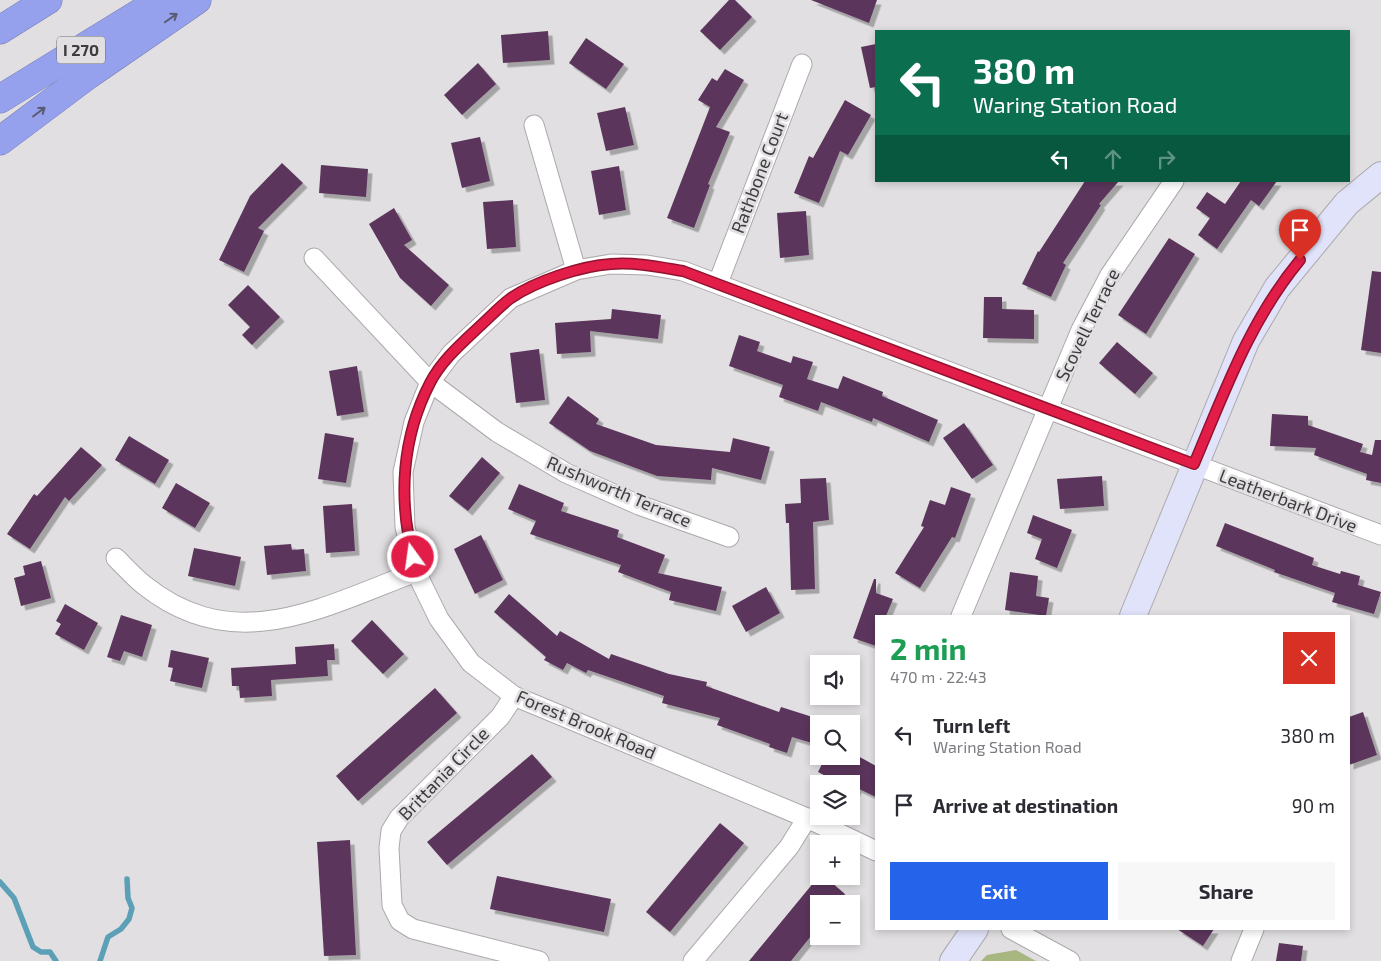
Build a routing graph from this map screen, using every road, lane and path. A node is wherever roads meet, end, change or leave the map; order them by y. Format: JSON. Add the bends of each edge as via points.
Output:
{"nodes":[{"id":1,"x":33,"y":0,"type":"edge"},
{"id":2,"x":48,"y":0,"type":"edge"},
{"id":3,"x":162,"y":0,"type":"edge"},
{"id":4,"x":197,"y":0,"type":"edge"},
{"id":5,"x":0,"y":15,"type":"edge"},
{"id":6,"x":0,"y":30,"type":"edge"},
{"id":7,"x":802,"y":64,"type":"dead end"},
{"id":8,"x":0,"y":99,"type":"edge"},
{"id":9,"x":534,"y":126,"type":"dead end"},
{"id":10,"x":0,"y":142,"type":"edge"},
{"id":11,"x":1381,"y":175,"type":"edge"},
{"id":12,"x":1173,"y":182,"type":"edge"},
{"id":13,"x":314,"y":258,"type":"dead end"},
{"id":14,"x":576,"y":270,"type":"junction"},
{"id":15,"x":718,"y":283,"type":"junction"},
{"id":16,"x":430,"y":382,"type":"junction"},
{"id":17,"x":1048,"y":408,"type":"junction"},
{"id":18,"x":1194,"y":464,"type":"junction"},
{"id":19,"x":1381,"y":535,"type":"edge"},
{"id":20,"x":729,"y":538,"type":"dead end"},
{"id":21,"x":116,"y":558,"type":"dead end"},
{"id":22,"x":416,"y":572,"type":"junction"},
{"id":23,"x":962,"y":615,"type":"edge"},
{"id":24,"x":1133,"y":615,"type":"edge"},
{"id":25,"x":514,"y":696,"type":"junction"},
{"id":26,"x":807,"y":818,"type":"junction"},
{"id":27,"x":875,"y":851,"type":"edge"},
{"id":28,"x":974,"y":930,"type":"edge"},
{"id":29,"x":1013,"y":930,"type":"edge"},
{"id":30,"x":1254,"y":930,"type":"edge"},
{"id":31,"x":539,"y":961,"type":"edge"},
{"id":32,"x":693,"y":961,"type":"edge"},
{"id":33,"x":953,"y":961,"type":"edge"},
{"id":34,"x":1070,"y":961,"type":"edge"},
{"id":35,"x":1241,"y":961,"type":"edge"}],
"edges":[{"from":1,"to":5,"type":"highway"},
{"from":2,"to":6,"type":"highway"},
{"from":3,"to":8,"type":"highway","number":"I 270"},
{"from":10,"to":4,"type":"highway","one_way":true,"via":[[88,75]]},
{"from":7,"to":15,"type":"street","name":"Rathbone Court"},
{"from":9,"to":14,"type":"street"},
{"from":11,"to":18,"type":"street","via":[[1347,203],[1277,288],[1246,341]]},
{"from":12,"to":17,"type":"street","name":"Scovell Terrace","via":[[1110,275],[1081,330]]},
{"from":13,"to":16,"type":"street","name":"Rushworth Terrace"},
{"from":14,"to":15,"type":"street","name":"Forest Brook Road","via":[[611,264],[647,265],[683,271]]},
{"from":14,"to":16,"type":"street","name":"Forest Brook Road","via":[[512,298],[451,354]]},
{"from":15,"to":17,"type":"street","name":"Forest Brook Road"},
{"from":16,"to":20,"type":"street","name":"Rushworth Terrace","via":[[497,432],[566,473],[639,505]]},
{"from":16,"to":22,"type":"street","name":"Forest Brook Road","via":[[414,422],[404,472],[405,526]]},
{"from":17,"to":18,"type":"street","name":"Forest Brook Road"},
{"from":17,"to":23,"type":"street","name":"Scovell Terrace"},
{"from":18,"to":19,"type":"street","name":"Leatherbark Drive"},
{"from":18,"to":24,"type":"street"},
{"from":21,"to":22,"type":"street","via":[[144,585],[174,604],[206,618],[254,624],[297,617]]},
{"from":22,"to":25,"type":"street","name":"Forest Brook Road","via":[[439,619],[470,663]]},
{"from":25,"to":26,"type":"street","name":"Forest Brook Road"},
{"from":25,"to":31,"type":"street","name":"Brittania Circle","via":[[500,717],[391,831],[392,904],[400,921],[413,929]]},
{"from":26,"to":27,"type":"street","name":"Forest Brook Road"},
{"from":26,"to":32,"type":"street","via":[[789,847]]},
{"from":28,"to":33,"type":"street"},
{"from":29,"to":34,"type":"street"},
{"from":30,"to":35,"type":"street"}]}
